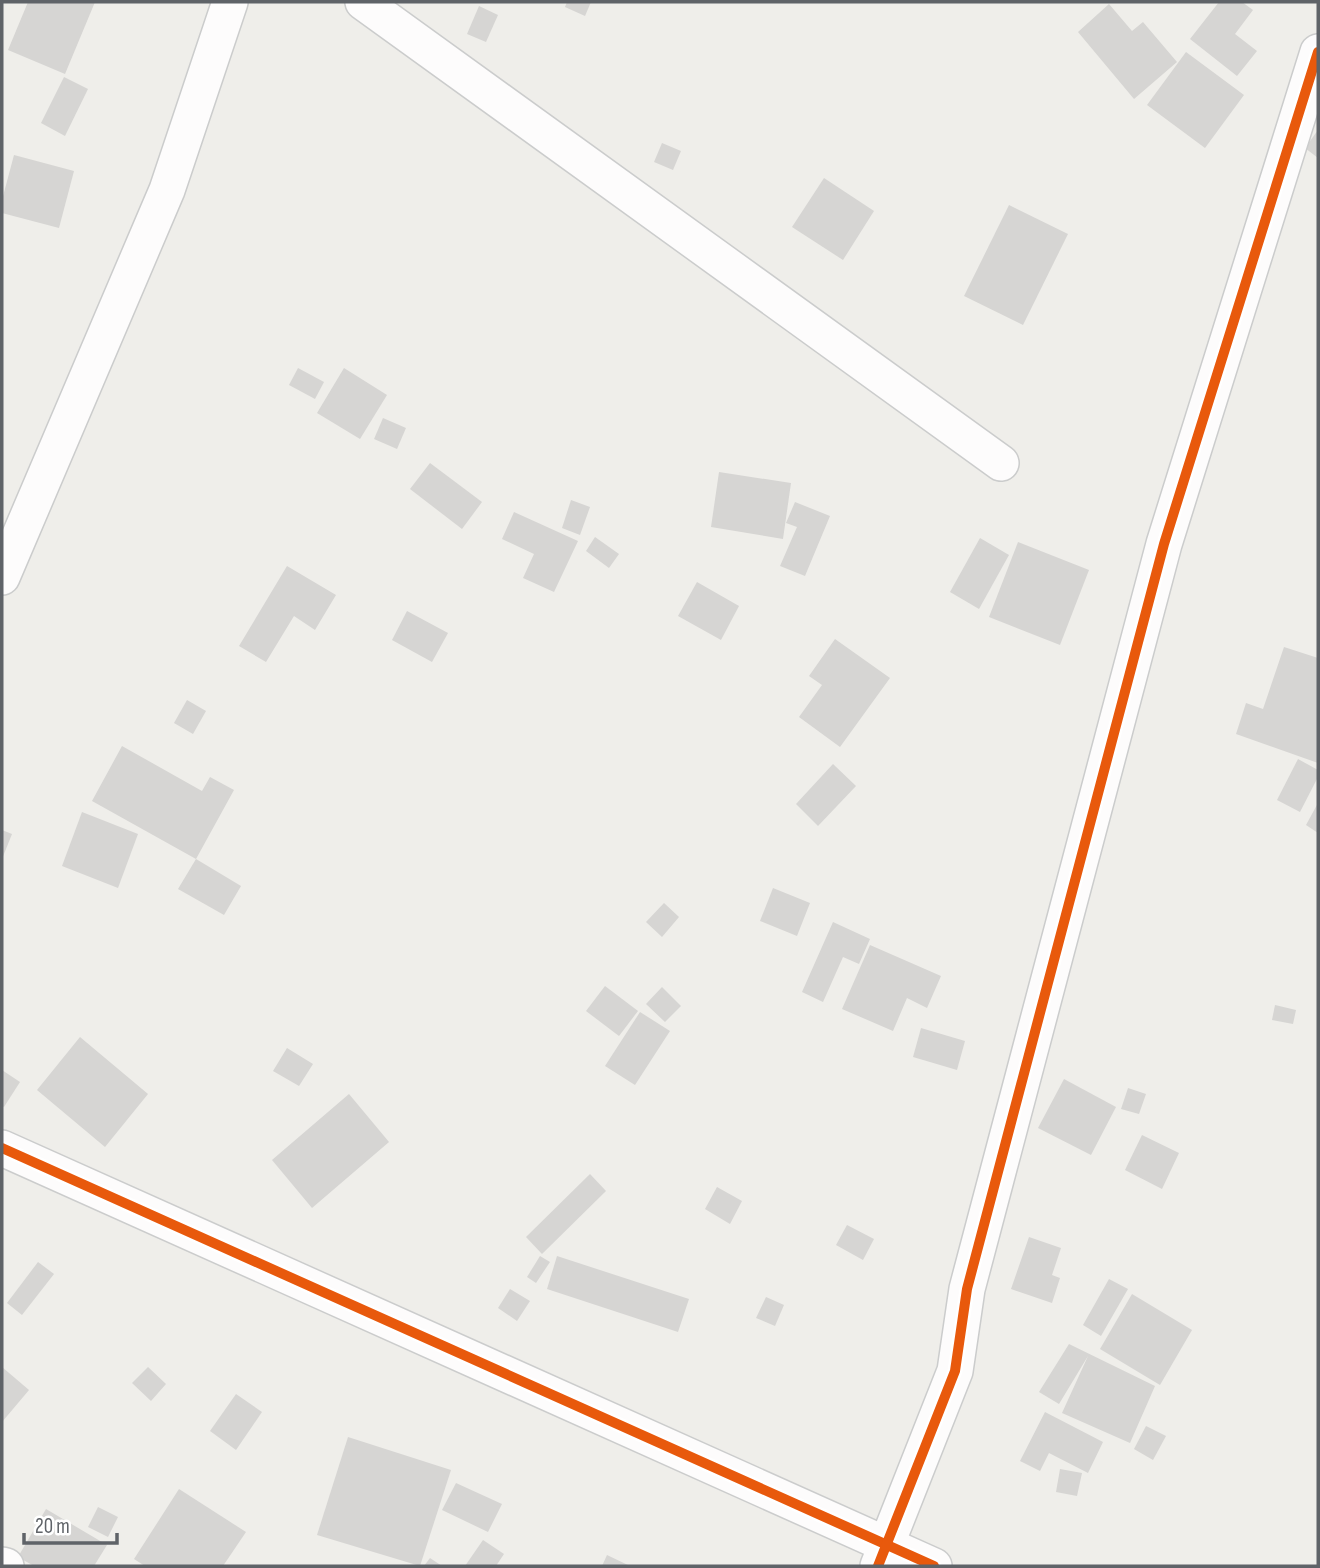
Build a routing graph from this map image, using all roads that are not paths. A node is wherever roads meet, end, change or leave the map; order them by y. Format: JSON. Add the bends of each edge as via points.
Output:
{"nodes":[{"id":1,"x":230,"y":2,"type":"edge"},
{"id":2,"x":363,"y":2,"type":"edge"},
{"id":3,"x":1318,"y":52,"type":"edge"},
{"id":4,"x":1001,"y":463,"type":"dead end"},
{"id":5,"x":2,"y":577,"type":"edge"},
{"id":6,"x":2,"y":1148,"type":"edge"},
{"id":7,"x":882,"y":1554,"type":"edge"},
{"id":8,"x":934,"y":1566,"type":"edge"}],
"edges":[{"from":1,"to":5,"type":"street","via":[[167,190]]},
{"from":2,"to":4,"type":"street"},
{"from":3,"to":7,"type":"street","via":[[1164,544],[967,1289],[955,1371]]},
{"from":6,"to":7,"type":"street"},
{"from":7,"to":8,"type":"street"}]}
